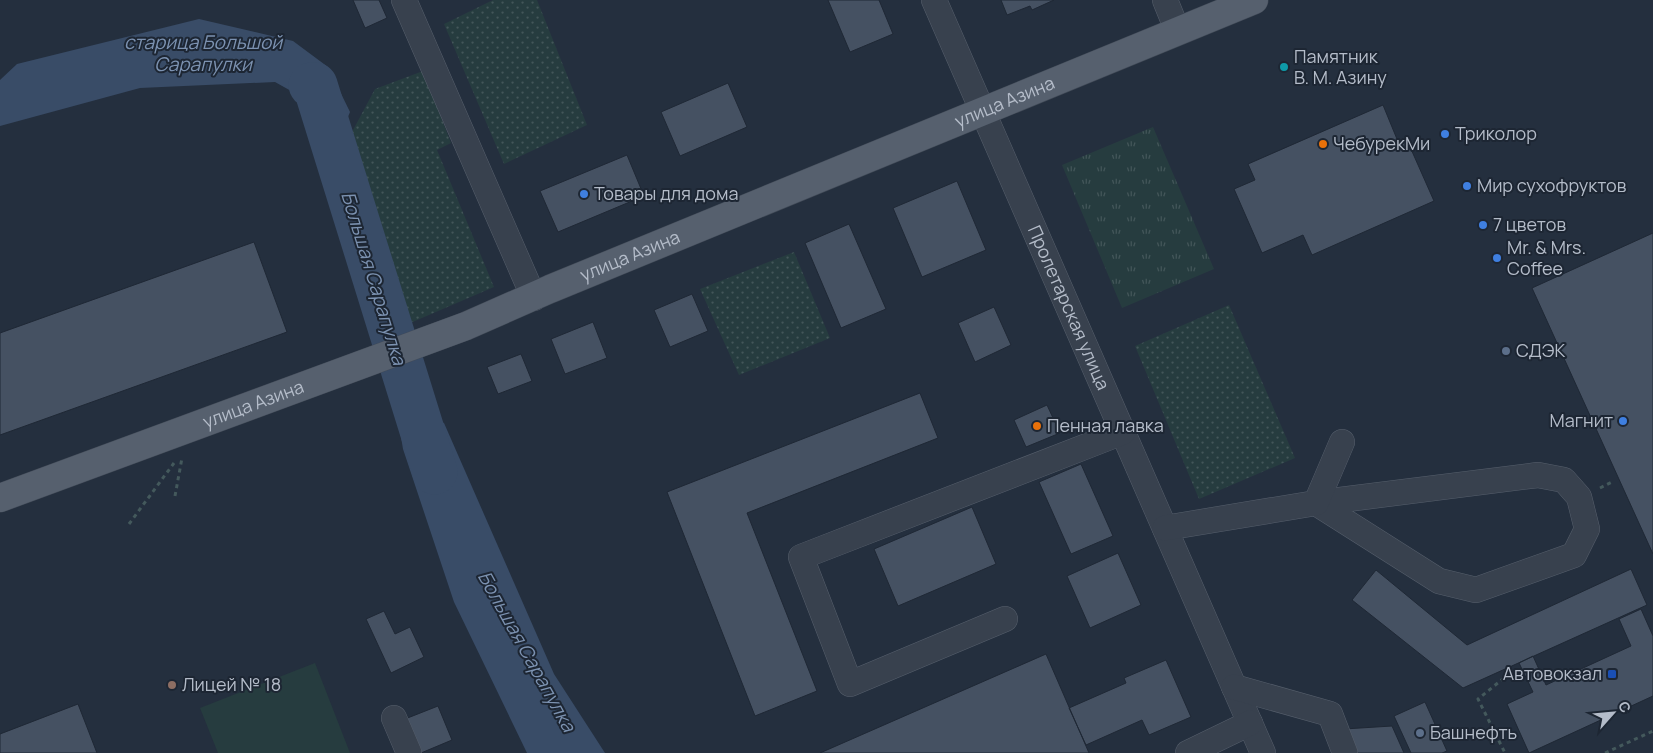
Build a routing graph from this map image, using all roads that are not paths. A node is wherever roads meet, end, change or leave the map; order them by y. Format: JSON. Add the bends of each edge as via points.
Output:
{"nodes":[{"id":1,"x":404,"y":0,"type":"edge"},
{"id":2,"x":934,"y":0,"type":"edge"},
{"id":3,"x":1165,"y":0,"type":"edge"},
{"id":4,"x":1254,"y":0,"type":"edge"},
{"id":5,"x":1178,"y":32,"type":"junction"},
{"id":6,"x":983,"y":112,"type":"junction"},
{"id":7,"x":534,"y":298,"type":"junction"},
{"id":8,"x":1123,"y":432,"type":"junction"},
{"id":9,"x":1342,"y":442,"type":"dead end"},
{"id":10,"x":0,"y":498,"type":"edge"},
{"id":11,"x":1316,"y":503,"type":"junction"},
{"id":12,"x":1165,"y":528,"type":"junction"},
{"id":13,"x":1006,"y":619,"type":"dead end"},
{"id":14,"x":1234,"y":687,"type":"junction"},
{"id":15,"x":394,"y":718,"type":"dead end"},
{"id":16,"x":1250,"y":723,"type":"junction"},
{"id":17,"x":409,"y":753,"type":"edge"},
{"id":18,"x":1188,"y":753,"type":"edge"},
{"id":19,"x":1263,"y":753,"type":"edge"},
{"id":20,"x":1345,"y":753,"type":"edge"}],
"edges":[{"from":1,"to":7,"type":"street"},
{"from":2,"to":6,"type":"street","name":"Пролетарская улица"},
{"from":3,"to":5,"type":"street"},
{"from":4,"to":5,"type":"main road","name":"улица Азина"},
{"from":5,"to":6,"type":"main road","name":"улица Азина"},
{"from":6,"to":7,"type":"main road","name":"улица Азина"},
{"from":6,"to":8,"type":"street","name":"Пролетарская улица"},
{"from":7,"to":10,"type":"main road","name":"улица Азина"},
{"from":8,"to":12,"type":"street","name":"Пролетарская улица"},
{"from":8,"to":13,"type":"street","via":[[801,557],[850,684]]},
{"from":9,"to":11,"type":"street"},
{"from":11,"to":11,"type":"street","via":[[1538,474],[1564,480],[1579,497],[1587,529],[1574,554],[1476,590],[1439,582]]},
{"from":11,"to":12,"type":"street"},
{"from":12,"to":14,"type":"street","name":"Пролетарская улица"},
{"from":14,"to":16,"type":"street","name":"Пролетарская улица"},
{"from":14,"to":20,"type":"street","via":[[1330,714]]},
{"from":15,"to":17,"type":"street"},
{"from":16,"to":18,"type":"street"},
{"from":16,"to":19,"type":"street","name":"Пролетарская улица"}]}
